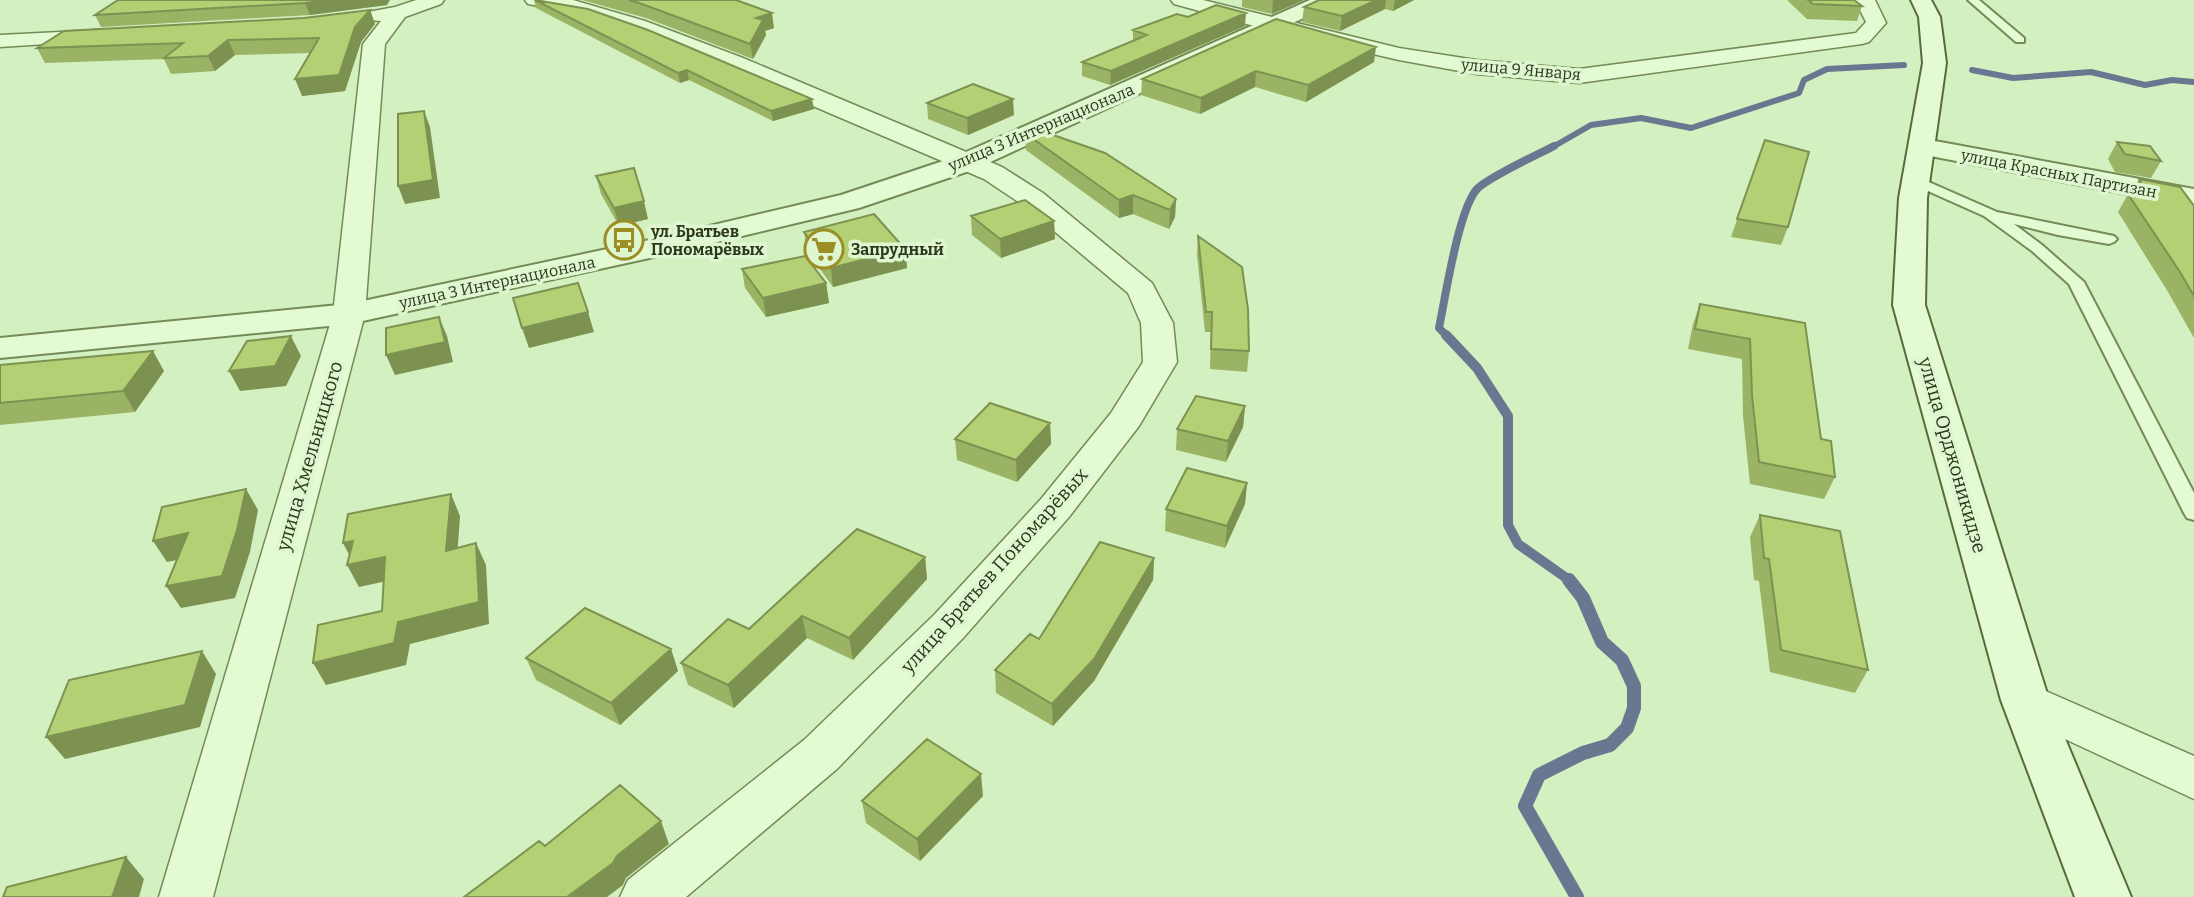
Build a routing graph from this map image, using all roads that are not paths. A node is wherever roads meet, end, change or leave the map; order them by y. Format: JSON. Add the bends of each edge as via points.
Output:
{"nodes":[{"id":1,"x":434,"y":0,"type":"edge"},
{"id":2,"x":535,"y":0,"type":"edge"},
{"id":3,"x":1181,"y":0,"type":"edge"},
{"id":4,"x":1327,"y":0,"type":"edge"},
{"id":5,"x":1865,"y":0,"type":"edge"},
{"id":6,"x":1922,"y":0,"type":"edge"},
{"id":7,"x":1973,"y":0,"type":"edge"},
{"id":8,"x":398,"y":13,"type":"junction"},
{"id":9,"x":360,"y":18,"type":"edge"},
{"id":10,"x":1272,"y":25,"type":"junction"},
{"id":11,"x":119,"y":35,"type":"edge"},
{"id":12,"x":2020,"y":40,"type":"dead end"},
{"id":13,"x":0,"y":41,"type":"edge"},
{"id":14,"x":24,"y":41,"type":"junction"},
{"id":15,"x":0,"y":57,"type":"edge"},
{"id":16,"x":965,"y":163,"type":"junction"},
{"id":17,"x":1920,"y":164,"type":"junction"},
{"id":18,"x":2194,"y":198,"type":"edge"},
{"id":19,"x":1989,"y":213,"type":"junction"},
{"id":20,"x":2109,"y":239,"type":"dead end"},
{"id":21,"x":349,"y":314,"type":"junction"},
{"id":22,"x":0,"y":348,"type":"edge"},
{"id":23,"x":2194,"y":513,"type":"edge"},
{"id":24,"x":2025,"y":700,"type":"junction"},
{"id":25,"x":2194,"y":778,"type":"edge"},
{"id":26,"x":186,"y":897,"type":"edge"},
{"id":27,"x":647,"y":897,"type":"edge"},
{"id":28,"x":2103,"y":897,"type":"edge"}],
"edges":[{"from":1,"to":8,"type":"street"},
{"from":2,"to":16,"type":"street","name":"улица Братьев Пономарёвых","via":[[619,17]]},
{"from":3,"to":10,"type":"street","name":"улица 9 Января"},
{"from":4,"to":10,"type":"street","name":"улица 3 Интернационала"},
{"from":5,"to":10,"type":"street","name":"улица 9 Января","via":[[1876,23],[1862,38],[1579,76],[1399,54]]},
{"from":6,"to":17,"type":"street","name":"улица Орджоникидзе","via":[[1936,38]]},
{"from":7,"to":12,"type":"lane"},
{"from":8,"to":9,"type":"street"},
{"from":8,"to":21,"type":"street","name":"улица Хмельницкого","via":[[374,44]]},
{"from":10,"to":16,"type":"street","name":"улица 3 Интернационала"},
{"from":11,"to":14,"type":"street"},
{"from":13,"to":14,"type":"street"},
{"from":14,"to":15,"type":"street"},
{"from":16,"to":21,"type":"street","name":"улица 3 Интернационала","via":[[849,202]]},
{"from":16,"to":27,"type":"street","name":"улица Братьев Пономарёвых","via":[[993,173],[1033,200],[1141,289],[1157,323],[1160,362],[1126,418],[1055,508],[949,626],[821,754]]},
{"from":17,"to":18,"type":"street","name":"улица Красных Партизан"},
{"from":17,"to":19,"type":"lane"},
{"from":17,"to":24,"type":"street","name":"улица Орджоникидзе","via":[[1908,247],[1909,305]]},
{"from":19,"to":20,"type":"lane"},
{"from":19,"to":23,"type":"lane","via":[[2076,282]]},
{"from":21,"to":22,"type":"street","name":"улица 3 Интернационала"},
{"from":21,"to":26,"type":"street","name":"улица Хмельницкого"},
{"from":24,"to":25,"type":"street"},
{"from":24,"to":28,"type":"street","name":"улица Орджоникидзе"}]}
